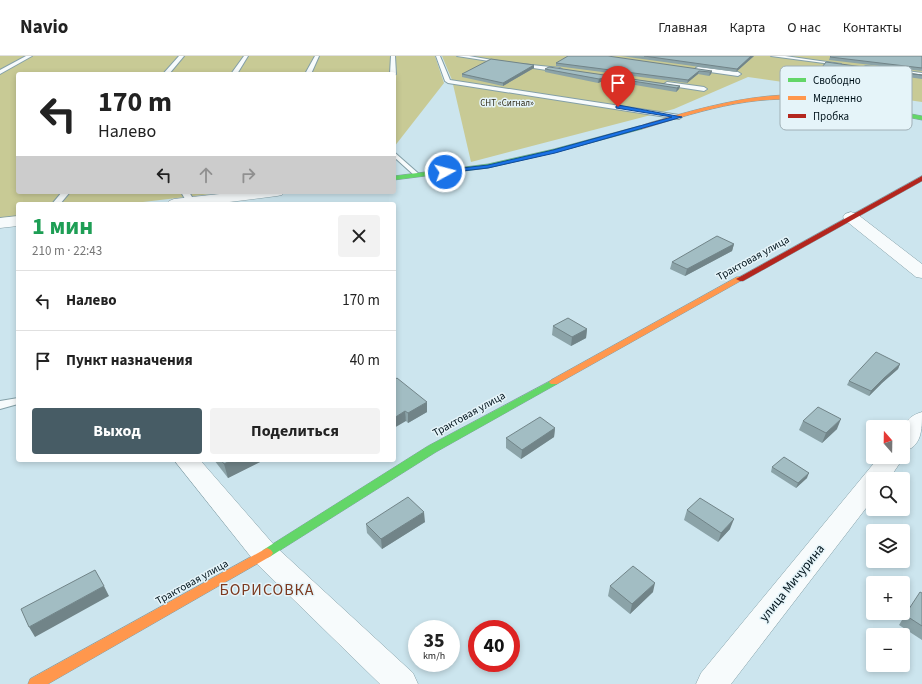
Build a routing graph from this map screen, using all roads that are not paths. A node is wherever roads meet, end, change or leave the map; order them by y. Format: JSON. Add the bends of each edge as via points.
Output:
{"nodes":[{"id":1,"x":30,"y":56,"type":"edge"},
{"id":2,"x":182,"y":56,"type":"edge"},
{"id":3,"x":246,"y":56,"type":"edge"},
{"id":4,"x":317,"y":56,"type":"edge"},
{"id":5,"x":393,"y":56,"type":"edge"},
{"id":6,"x":438,"y":56,"type":"edge"},
{"id":7,"x":459,"y":56,"type":"edge"},
{"id":8,"x":773,"y":56,"type":"edge"},
{"id":9,"x":506,"y":62,"type":"edge"},
{"id":10,"x":514,"y":64,"type":"edge"},
{"id":11,"x":844,"y":65,"type":"edge"},
{"id":12,"x":692,"y":68,"type":"edge"},
{"id":13,"x":569,"y":71,"type":"edge"},
{"id":14,"x":0,"y":72,"type":"edge"},
{"id":15,"x":168,"y":72,"type":"edge"},
{"id":16,"x":235,"y":72,"type":"edge"},
{"id":17,"x":309,"y":72,"type":"edge"},
{"id":18,"x":393,"y":72,"type":"edge"},
{"id":19,"x":738,"y":74,"type":"edge"},
{"id":20,"x":912,"y":74,"type":"edge"},
{"id":21,"x":922,"y":75,"type":"edge"},
{"id":22,"x":664,"y":84,"type":"edge"},
{"id":23,"x":704,"y":89,"type":"dead end"},
{"id":24,"x":780,"y":98,"type":"edge"},
{"id":25,"x":912,"y":116,"type":"edge"},
{"id":26,"x":679,"y":117,"type":"junction"},
{"id":27,"x":922,"y":118,"type":"edge"},
{"id":28,"x":396,"y":156,"type":"edge"},
{"id":29,"x":417,"y":175,"type":"junction"},
{"id":30,"x":396,"y":178,"type":"edge"},
{"id":31,"x":922,"y":178,"type":"edge"},
{"id":32,"x":64,"y":194,"type":"edge"},
{"id":33,"x":252,"y":194,"type":"edge"},
{"id":34,"x":204,"y":198,"type":"edge"},
{"id":35,"x":58,"y":202,"type":"edge"},
{"id":36,"x":184,"y":202,"type":"edge"},
{"id":37,"x":851,"y":217,"type":"junction"},
{"id":38,"x":16,"y":221,"type":"edge"},
{"id":39,"x":0,"y":223,"type":"edge"},
{"id":40,"x":922,"y":273,"type":"edge"},
{"id":41,"x":16,"y":401,"type":"edge"},
{"id":42,"x":0,"y":405,"type":"edge"},
{"id":43,"x":922,"y":420,"type":"edge"},
{"id":44,"x":910,"y":435,"type":"edge"},
{"id":45,"x":188,"y":462,"type":"edge"},
{"id":46,"x":887,"y":464,"type":"edge"},
{"id":47,"x":880,"y":472,"type":"edge"},
{"id":48,"x":866,"y":490,"type":"edge"},
{"id":49,"x":265,"y":554,"type":"junction"},
{"id":50,"x":35,"y":684,"type":"edge"},
{"id":51,"x":402,"y":684,"type":"edge"},
{"id":52,"x":712,"y":684,"type":"edge"}],
"edges":[{"from":1,"to":14,"type":"lane"},
{"from":2,"to":15,"type":"lane"},
{"from":3,"to":16,"type":"lane"},
{"from":4,"to":17,"type":"lane"},
{"from":5,"to":18,"type":"lane"},
{"from":6,"to":26,"type":"lane","via":[[448,81]]},
{"from":7,"to":9,"type":"lane"},
{"from":8,"to":11,"type":"lane"},
{"from":10,"to":13,"type":"lane"},
{"from":12,"to":19,"type":"lane"},
{"from":20,"to":21,"type":"lane"},
{"from":22,"to":23,"type":"lane"},
{"from":24,"to":26,"type":"main road","via":[[749,100]]},
{"from":25,"to":27,"type":"main road"},
{"from":26,"to":29,"type":"main road","via":[[555,151],[488,166]]},
{"from":28,"to":29,"type":"lane"},
{"from":29,"to":30,"type":"main road"},
{"from":31,"to":37,"type":"main road","name":"Трактовая улица"},
{"from":32,"to":35,"type":"lane"},
{"from":33,"to":34,"type":"street"},
{"from":34,"to":36,"type":"street"},
{"from":37,"to":40,"type":"street"},
{"from":37,"to":49,"type":"main road","name":"Трактовая улица","via":[[432,449]]},
{"from":38,"to":39,"type":"street"},
{"from":41,"to":42,"type":"lane"},
{"from":43,"to":44,"type":"street"},
{"from":45,"to":49,"type":"street"},
{"from":46,"to":47,"type":"street"},
{"from":48,"to":52,"type":"street","name":"улица Мичурина"},
{"from":49,"to":50,"type":"main road","name":"Трактовая улица"},
{"from":49,"to":51,"type":"street"}]}
